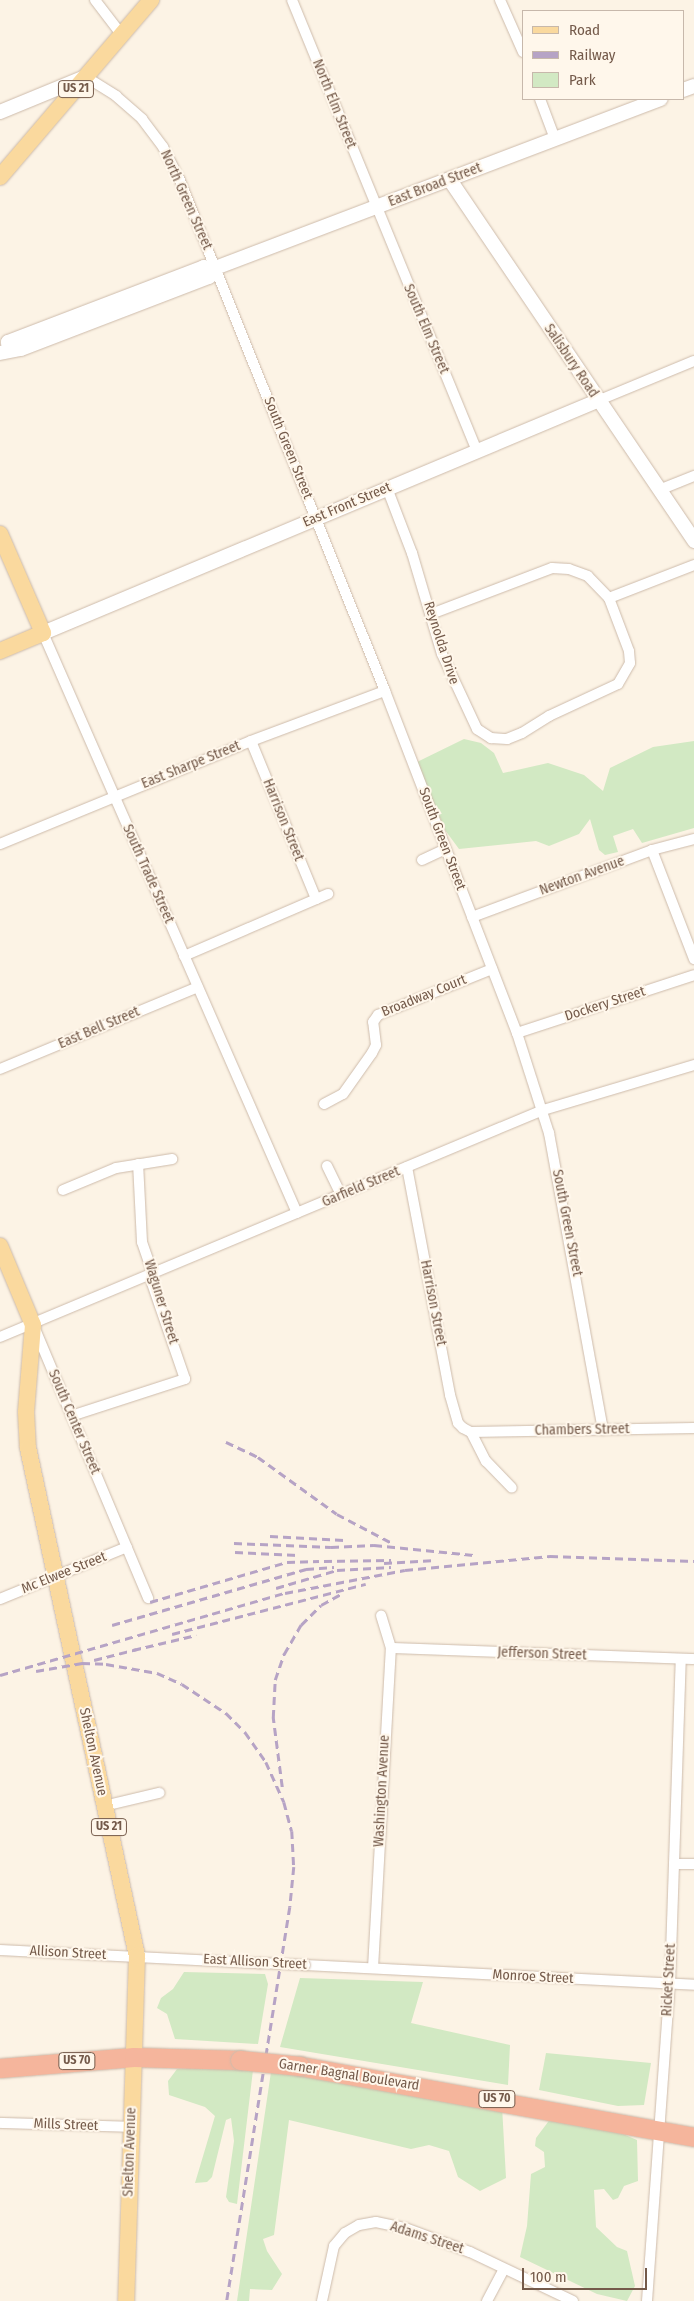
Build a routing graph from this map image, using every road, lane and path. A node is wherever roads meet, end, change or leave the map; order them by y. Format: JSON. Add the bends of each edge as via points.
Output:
{"nodes":[{"id":1,"x":95,"y":0,"type":"edge"},
{"id":2,"x":152,"y":0,"type":"edge"},
{"id":3,"x":292,"y":0,"type":"edge"},
{"id":4,"x":500,"y":0,"type":"edge"},
{"id":5,"x":121,"y":34,"type":"junction"},
{"id":6,"x":522,"y":50,"type":"edge"},
{"id":7,"x":86,"y":77,"type":"junction"},
{"id":8,"x":540,"y":100,"type":"edge"},
{"id":9,"x":657,"y":100,"type":"edge"},
{"id":10,"x":0,"y":112,"type":"edge"},
{"id":11,"x":555,"y":139,"type":"junction"},
{"id":12,"x":0,"y":178,"type":"edge"},
{"id":13,"x":450,"y":180,"type":"junction"},
{"id":14,"x":376,"y":208,"type":"junction"},
{"id":15,"x":213,"y":269,"type":"junction"},
{"id":16,"x":4,"y":352,"type":"edge"},
{"id":17,"x":694,"y":361,"type":"edge"},
{"id":18,"x":597,"y":400,"type":"junction"},
{"id":19,"x":477,"y":450,"type":"junction"},
{"id":20,"x":694,"y":476,"type":"edge"},
{"id":21,"x":387,"y":488,"type":"junction"},
{"id":22,"x":659,"y":490,"type":"junction"},
{"id":23,"x":316,"y":518,"type":"junction"},
{"id":24,"x":0,"y":534,"type":"edge"},
{"id":25,"x":694,"y":541,"type":"edge"},
{"id":26,"x":694,"y":565,"type":"edge"},
{"id":27,"x":609,"y":598,"type":"junction"},
{"id":28,"x":431,"y":614,"type":"junction"},
{"id":29,"x":43,"y":633,"type":"junction"},
{"id":30,"x":0,"y":651,"type":"edge"},
{"id":31,"x":385,"y":691,"type":"junction"},
{"id":32,"x":251,"y":741,"type":"junction"},
{"id":33,"x":114,"y":796,"type":"junction"},
{"id":34,"x":694,"y":839,"type":"edge"},
{"id":35,"x":0,"y":844,"type":"edge"},
{"id":36,"x":446,"y":849,"type":"junction"},
{"id":37,"x":652,"y":850,"type":"junction"},
{"id":38,"x":422,"y":860,"type":"dead end"},
{"id":39,"x":328,"y":894,"type":"dead end"},
{"id":40,"x":316,"y":900,"type":"junction"},
{"id":41,"x":472,"y":917,"type":"junction"},
{"id":42,"x":184,"y":956,"type":"junction"},
{"id":43,"x":694,"y":959,"type":"edge"},
{"id":44,"x":492,"y":969,"type":"junction"},
{"id":45,"x":694,"y":974,"type":"edge"},
{"id":46,"x":198,"y":987,"type":"junction"},
{"id":47,"x":517,"y":1033,"type":"junction"},
{"id":48,"x":694,"y":1065,"type":"edge"},
{"id":49,"x":0,"y":1069,"type":"edge"},
{"id":50,"x":324,"y":1104,"type":"dead end"},
{"id":51,"x":543,"y":1110,"type":"junction"},
{"id":52,"x":172,"y":1158,"type":"dead end"},
{"id":53,"x":138,"y":1164,"type":"junction"},
{"id":54,"x":327,"y":1166,"type":"dead end"},
{"id":55,"x":406,"y":1167,"type":"junction"},
{"id":56,"x":63,"y":1190,"type":"dead end"},
{"id":57,"x":341,"y":1195,"type":"junction"},
{"id":58,"x":297,"y":1213,"type":"junction"},
{"id":59,"x":0,"y":1246,"type":"edge"},
{"id":60,"x":153,"y":1274,"type":"junction"},
{"id":61,"x":33,"y":1325,"type":"junction"},
{"id":62,"x":0,"y":1337,"type":"edge"},
{"id":63,"x":71,"y":1416,"type":"junction"},
{"id":64,"x":694,"y":1428,"type":"edge"},
{"id":65,"x":603,"y":1430,"type":"junction"},
{"id":66,"x":471,"y":1432,"type":"junction"},
{"id":67,"x":512,"y":1488,"type":"dead end"},
{"id":68,"x":127,"y":1548,"type":"junction"},
{"id":69,"x":55,"y":1577,"type":"junction"},
{"id":70,"x":148,"y":1598,"type":"dead end"},
{"id":71,"x":0,"y":1599,"type":"edge"},
{"id":72,"x":381,"y":1616,"type":"dead end"},
{"id":73,"x":390,"y":1648,"type":"junction"},
{"id":74,"x":681,"y":1659,"type":"junction"},
{"id":75,"x":694,"y":1659,"type":"edge"},
{"id":76,"x":159,"y":1793,"type":"dead end"},
{"id":77,"x":104,"y":1806,"type":"junction"},
{"id":78,"x":674,"y":1864,"type":"junction"},
{"id":79,"x":694,"y":1864,"type":"edge"},
{"id":80,"x":0,"y":1950,"type":"edge"},
{"id":81,"x":137,"y":1956,"type":"junction"},
{"id":82,"x":373,"y":1968,"type":"junction"},
{"id":83,"x":670,"y":1984,"type":"junction"},
{"id":84,"x":694,"y":1985,"type":"edge"},
{"id":85,"x":134,"y":2057,"type":"junction"},
{"id":86,"x":0,"y":2068,"type":"edge"},
{"id":87,"x":0,"y":2122,"type":"edge"},
{"id":88,"x":131,"y":2127,"type":"junction"},
{"id":89,"x":659,"y":2129,"type":"junction"},
{"id":90,"x":694,"y":2137,"type":"edge"},
{"id":91,"x":504,"y":2269,"type":"junction"},
{"id":92,"x":126,"y":2301,"type":"edge"},
{"id":93,"x":322,"y":2301,"type":"edge"},
{"id":94,"x":487,"y":2301,"type":"edge"},
{"id":95,"x":573,"y":2301,"type":"edge"},
{"id":96,"x":646,"y":2301,"type":"edge"}],
"edges":[{"from":1,"to":5,"type":"street"},
{"from":2,"to":5,"type":"main road","number":"US 21"},
{"from":3,"to":14,"type":"street","name":"North Elm Street"},
{"from":4,"to":6,"type":"street"},
{"from":5,"to":7,"type":"main road","number":"US 21"},
{"from":7,"to":10,"type":"street"},
{"from":7,"to":12,"type":"main road","number":"US 21"},
{"from":7,"to":15,"type":"street","name":"North Green Street","via":[[116,96],[142,119],[163,147]]},
{"from":8,"to":11,"type":"street"},
{"from":9,"to":11,"type":"street","name":"East Broad Street"},
{"from":11,"to":13,"type":"street","name":"East Broad Street"},
{"from":13,"to":14,"type":"street","name":"East Broad Street"},
{"from":13,"to":18,"type":"street","name":"Salisbury Road"},
{"from":14,"to":15,"type":"street","name":"East Broad Street"},
{"from":14,"to":19,"type":"street","name":"South Elm Street"},
{"from":15,"to":16,"type":"street","name":"East Broad Street","via":[[204,267],[91,316],[8,342]]},
{"from":15,"to":23,"type":"street","name":"South Green Street"},
{"from":17,"to":18,"type":"street","name":"East Front Street"},
{"from":18,"to":19,"type":"street","name":"East Front Street"},
{"from":18,"to":22,"type":"street","name":"Salisbury Road"},
{"from":19,"to":21,"type":"street","name":"East Front Street"},
{"from":20,"to":22,"type":"street"},
{"from":21,"to":23,"type":"street","name":"East Front Street"},
{"from":21,"to":28,"type":"street","name":"Reynolda Drive"},
{"from":22,"to":25,"type":"street","name":"Salisbury Road"},
{"from":23,"to":29,"type":"street","name":"East Front Street"},
{"from":23,"to":31,"type":"street","name":"South Green Street"},
{"from":24,"to":29,"type":"main road","name":"South Trade Street"},
{"from":26,"to":27,"type":"street"},
{"from":27,"to":28,"type":"street","via":[[585,574],[552,568]]},
{"from":27,"to":28,"type":"street","name":"Reynolda Drive","via":[[629,651],[626,675],[613,687],[577,701],[507,739],[491,738],[477,729],[457,692]]},
{"from":29,"to":30,"type":"main road","name":"East Front Street"},
{"from":29,"to":33,"type":"street","name":"South Trade Street"},
{"from":31,"to":32,"type":"street","name":"East Sharpe Street"},
{"from":31,"to":36,"type":"street","name":"South Green Street"},
{"from":32,"to":33,"type":"street","name":"East Sharpe Street"},
{"from":32,"to":40,"type":"street","name":"Harrison Street"},
{"from":33,"to":35,"type":"street","name":"East Sharpe Street"},
{"from":33,"to":42,"type":"street","name":"South Trade Street"},
{"from":34,"to":37,"type":"street","name":"Newton Avenue"},
{"from":36,"to":38,"type":"street"},
{"from":36,"to":41,"type":"street","name":"South Green Street"},
{"from":37,"to":41,"type":"street","name":"Newton Avenue"},
{"from":37,"to":43,"type":"street"},
{"from":39,"to":40,"type":"street"},
{"from":40,"to":42,"type":"street"},
{"from":41,"to":44,"type":"street","name":"South Green Street"},
{"from":42,"to":46,"type":"street","name":"South Trade Street"},
{"from":44,"to":47,"type":"street","name":"South Green Street"},
{"from":44,"to":50,"type":"street","name":"Broadway Court","via":[[374,1018],[376,1045],[372,1053],[343,1094]]},
{"from":45,"to":47,"type":"street","name":"Dockery Street"},
{"from":46,"to":49,"type":"street","name":"East Bell Street"},
{"from":46,"to":58,"type":"street","name":"South Trade Street"},
{"from":47,"to":51,"type":"street","name":"South Green Street"},
{"from":48,"to":51,"type":"street","name":"Garfield Street"},
{"from":51,"to":55,"type":"street","name":"Garfield Street"},
{"from":51,"to":65,"type":"street","name":"South Green Street","via":[[567,1217]]},
{"from":52,"to":53,"type":"street"},
{"from":53,"to":56,"type":"street","via":[[116,1168]]},
{"from":53,"to":60,"type":"street","name":"Waguner Street","via":[[142,1242]]},
{"from":54,"to":57,"type":"street"},
{"from":55,"to":57,"type":"street","name":"Garfield Street"},
{"from":55,"to":66,"type":"street","name":"Harrison Street","via":[[456,1417],[458,1423]]},
{"from":57,"to":58,"type":"street","name":"Garfield Street"},
{"from":58,"to":60,"type":"street","name":"Garfield Street"},
{"from":59,"to":61,"type":"main road","name":"South Center Street","number":"US 21"},
{"from":60,"to":61,"type":"street","name":"Garfield Street"},
{"from":60,"to":63,"type":"street","name":"Waguner Street","via":[[152,1284],[184,1379]]},
{"from":61,"to":62,"type":"street","name":"Garfield Street"},
{"from":61,"to":63,"type":"street","name":"South Center Street"},
{"from":61,"to":69,"type":"main road","name":"Shelton Avenue","number":"US 21","via":[[26,1412],[28,1448]]},
{"from":63,"to":68,"type":"street","name":"South Center Street"},
{"from":64,"to":65,"type":"street","name":"Chambers Street"},
{"from":65,"to":66,"type":"street","name":"Chambers Street"},
{"from":66,"to":67,"type":"street","name":"Harrison Street","via":[[486,1461]]},
{"from":68,"to":69,"type":"street","name":"Mc Elwee Street"},
{"from":68,"to":70,"type":"street","name":"South Center Street"},
{"from":69,"to":71,"type":"street","name":"Mc Elwee Street"},
{"from":69,"to":77,"type":"main road","name":"Shelton Avenue","number":"US 21"},
{"from":72,"to":73,"type":"street","name":"Washington Avenue"},
{"from":73,"to":74,"type":"street","name":"Jefferson Street"},
{"from":73,"to":82,"type":"street","name":"Washington Avenue"},
{"from":74,"to":75,"type":"street","name":"Jefferson Street"},
{"from":74,"to":78,"type":"street","name":"Ricket Street"},
{"from":76,"to":77,"type":"street"},
{"from":77,"to":81,"type":"main road","name":"Shelton Avenue","number":"US 21"},
{"from":78,"to":79,"type":"street"},
{"from":78,"to":83,"type":"street","name":"Ricket Street"},
{"from":80,"to":81,"type":"street","name":"Allison Street"},
{"from":81,"to":82,"type":"street","name":"East Allison Street","bridge":true},
{"from":81,"to":85,"type":"main road","name":"Shelton Avenue","number":"US 21"},
{"from":82,"to":83,"type":"street","name":"Monroe Street"},
{"from":83,"to":84,"type":"street","name":"Monroe Street"},
{"from":83,"to":89,"type":"street","name":"Ricket Street"},
{"from":85,"to":86,"type":"highway","name":"Garner Bagnal Boulevard","number":"US 70"},
{"from":85,"to":88,"type":"main road","name":"Shelton Avenue","number":"US 21"},
{"from":85,"to":89,"type":"highway","name":"Garner Bagnal Boulevard","number":"US 70","bridge":true,"via":[[240,2060],[300,2066]]},
{"from":87,"to":88,"type":"street","name":"Mills Street"},
{"from":88,"to":92,"type":"main road","name":"Shelton Avenue","number":"US 21"},
{"from":89,"to":90,"type":"highway","name":"Garner Bagnal Boulevard","number":"US 70"},
{"from":89,"to":96,"type":"street","name":"Ricket Street"},
{"from":91,"to":93,"type":"street","name":"Adams Street","via":[[470,2252],[405,2228],[376,2222],[359,2225],[345,2233],[334,2246]]},
{"from":91,"to":94,"type":"street"},
{"from":91,"to":95,"type":"street","name":"Adams Street"}]}
